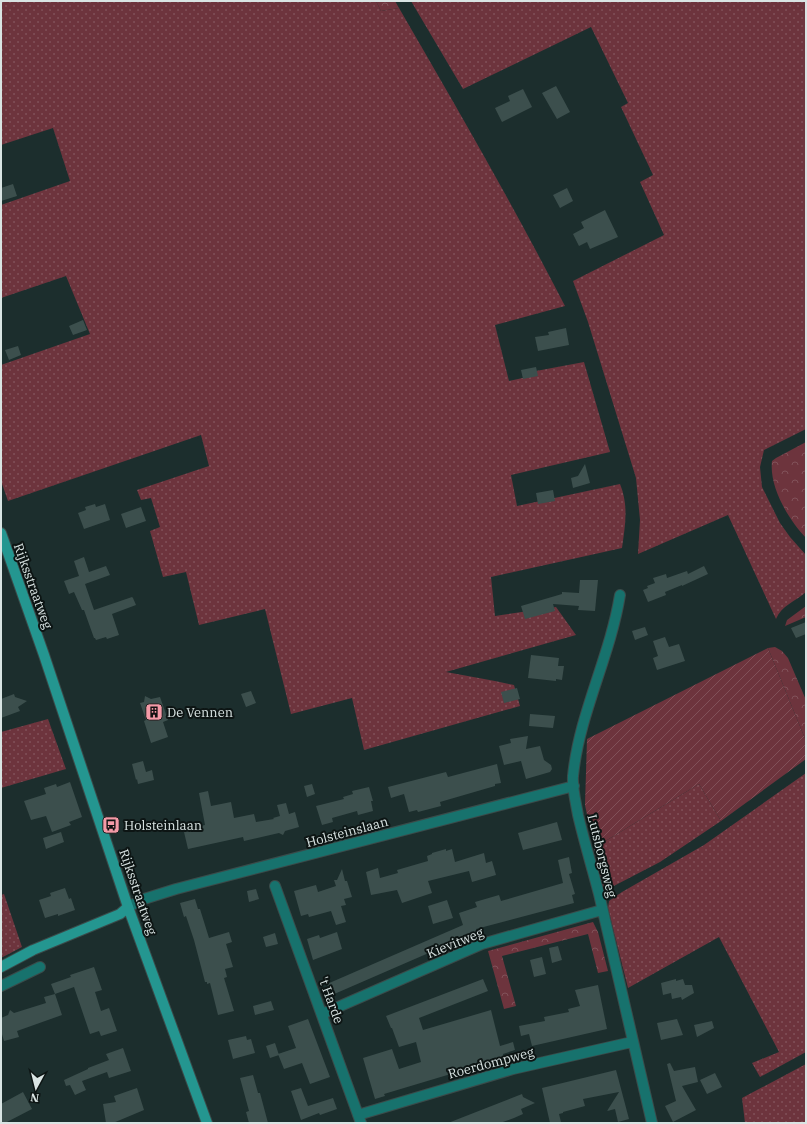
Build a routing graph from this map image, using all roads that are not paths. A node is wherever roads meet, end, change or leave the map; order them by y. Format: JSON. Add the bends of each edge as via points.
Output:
{"nodes":[{"id":1,"x":1,"y":533,"type":"edge"},
{"id":2,"x":620,"y":595,"type":"dead end"},
{"id":3,"x":574,"y":786,"type":"junction"},
{"id":4,"x":275,"y":886,"type":"dead end"},
{"id":5,"x":128,"y":907,"type":"junction"},
{"id":6,"x":602,"y":910,"type":"junction"},
{"id":7,"x":1,"y":967,"type":"edge"},
{"id":8,"x":40,"y":967,"type":"dead end"},
{"id":9,"x":1,"y":986,"type":"edge"},
{"id":10,"x":322,"y":1014,"type":"junction"},
{"id":11,"x":632,"y":1042,"type":"junction"},
{"id":12,"x":360,"y":1119,"type":"edge"},
{"id":13,"x":208,"y":1123,"type":"edge"},
{"id":14,"x":652,"y":1123,"type":"edge"}],
"edges":[{"from":1,"to":5,"type":"main road","name":"Rijksstraatweg"},
{"from":2,"to":3,"type":"street","name":"Lutsborgsweg","via":[[617,617],[581,734],[573,777]]},
{"from":3,"to":5,"type":"street","name":"Holsteinslaan","via":[[176,889]]},
{"from":3,"to":6,"type":"street","name":"Lutsborgsweg","via":[[581,827]]},
{"from":4,"to":10,"type":"street","name":"'t Harde"},
{"from":5,"to":7,"type":"main road","via":[[120,914],[32,950]]},
{"from":5,"to":13,"type":"main road","name":"Rijksstraatweg"},
{"from":6,"to":10,"type":"street","name":"Kievitweg","via":[[482,944]]},
{"from":6,"to":11,"type":"street","name":"Lutsborgsweg"},
{"from":8,"to":9,"type":"street"},
{"from":10,"to":12,"type":"street","name":"'t Harde"},
{"from":11,"to":12,"type":"street","name":"Roerdompweg","via":[[513,1069]]},
{"from":11,"to":14,"type":"street","name":"Lutsborgsweg"}]}
